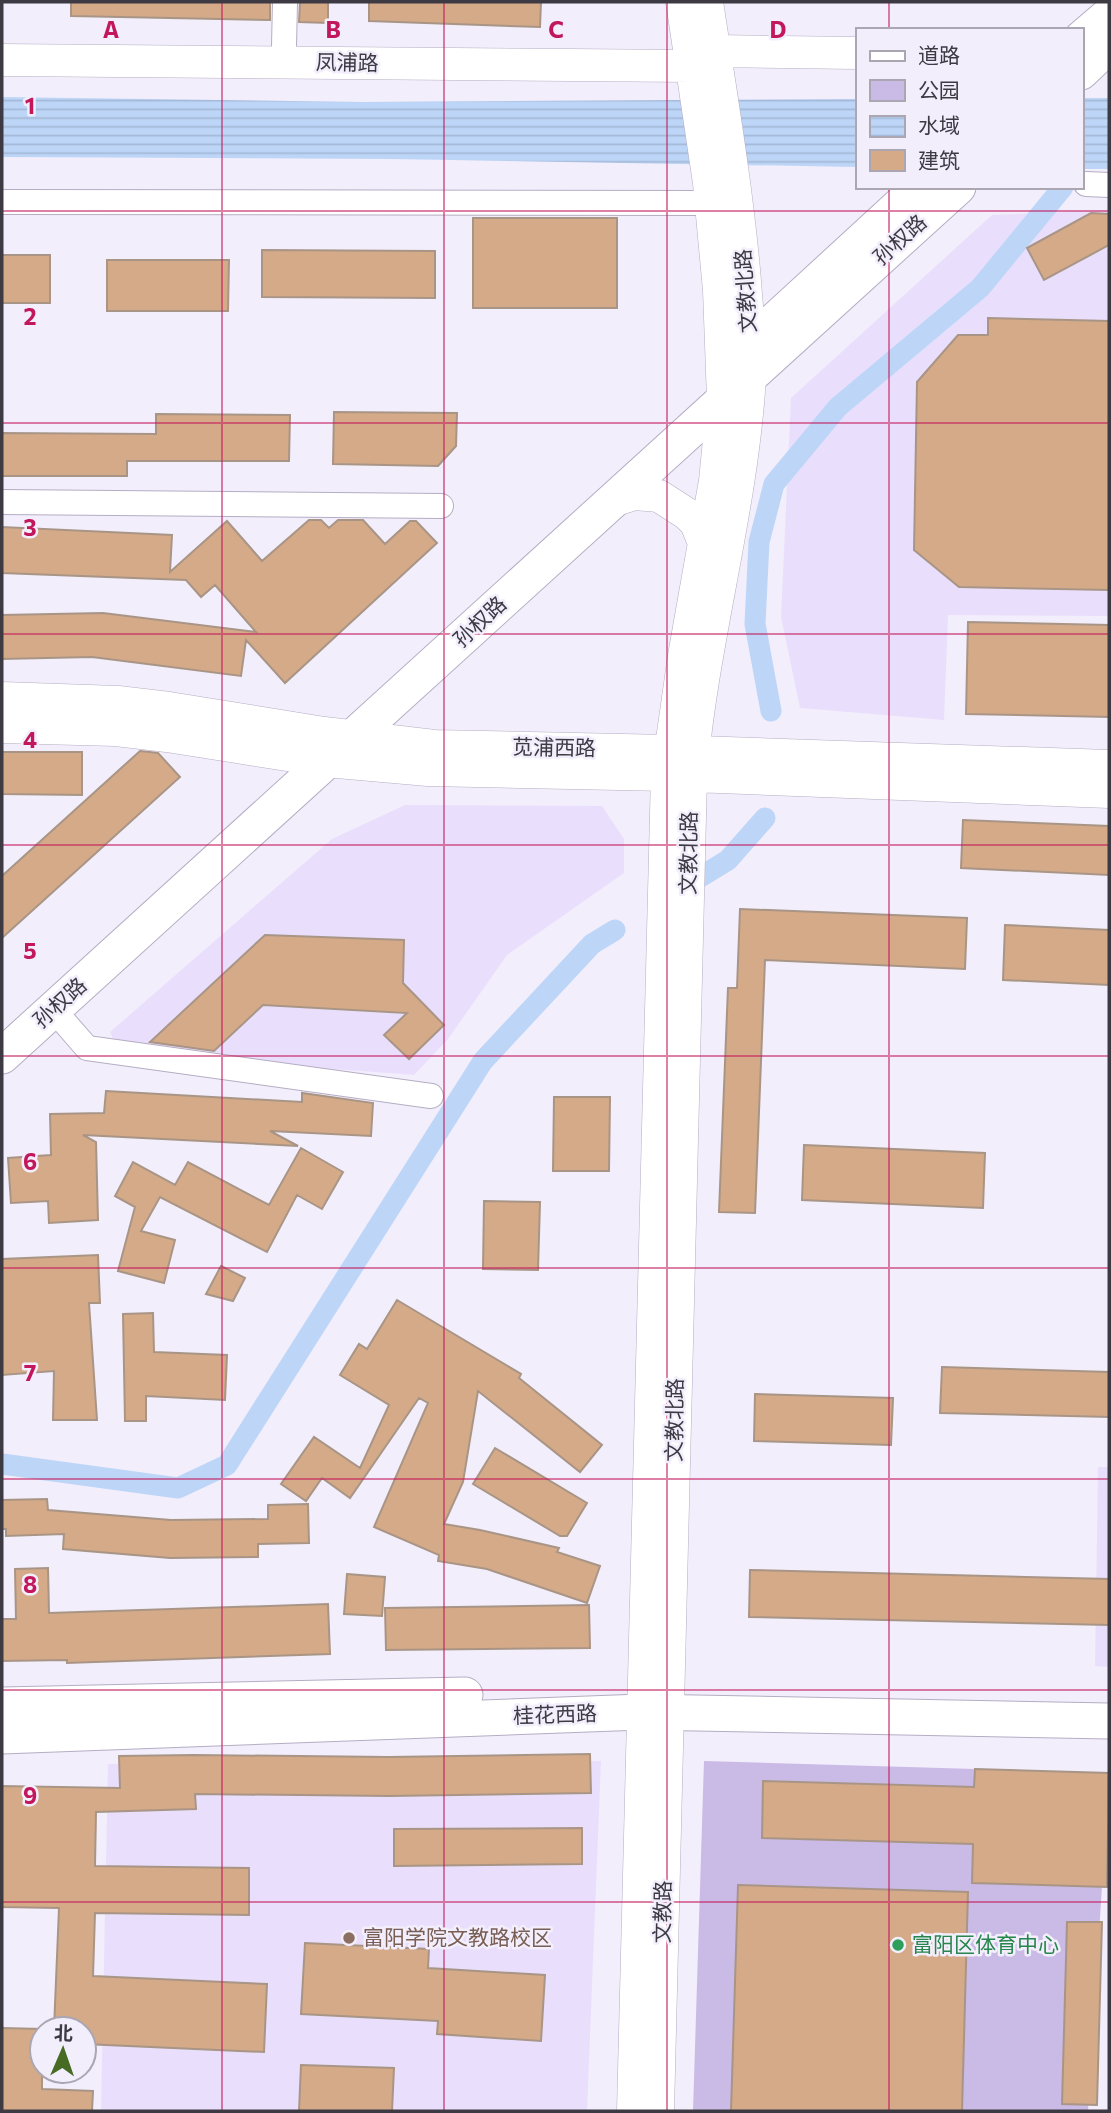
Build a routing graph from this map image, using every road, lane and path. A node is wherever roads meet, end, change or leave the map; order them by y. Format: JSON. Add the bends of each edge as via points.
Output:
{"nodes":[{"id":1,"x":285,"y":2,"type":"edge"},
{"id":2,"x":682,"y":2,"type":"edge"},
{"id":3,"x":707,"y":2,"type":"edge"},
{"id":4,"x":1109,"y":15,"type":"edge"},
{"id":5,"x":1083,"y":37,"type":"edge"},
{"id":6,"x":2,"y":43,"type":"edge"},
{"id":7,"x":1109,"y":45,"type":"edge"},
{"id":8,"x":284,"y":46,"type":"junction"},
{"id":9,"x":856,"y":53,"type":"edge"},
{"id":10,"x":2,"y":60,"type":"edge"},
{"id":11,"x":702,"y":69,"type":"junction"},
{"id":12,"x":1083,"y":70,"type":"edge"},
{"id":13,"x":918,"y":189,"type":"edge"},
{"id":14,"x":956,"y":189,"type":"edge"},
{"id":15,"x":718,"y":190,"type":"junction"},
{"id":16,"x":2,"y":202,"type":"edge"},
{"id":17,"x":736,"y":371,"type":"junction"},
{"id":18,"x":612,"y":501,"type":"junction"},
{"id":19,"x":2,"y":502,"type":"edge"},
{"id":20,"x":441,"y":506,"type":"dead end"},
{"id":21,"x":704,"y":543,"type":"junction"},
{"id":22,"x":2,"y":698,"type":"edge"},
{"id":23,"x":2,"y":727,"type":"edge"},
{"id":24,"x":325,"y":747,"type":"junction"},
{"id":25,"x":680,"y":764,"type":"junction"},
{"id":26,"x":1109,"y":766,"type":"edge"},
{"id":27,"x":1109,"y":792,"type":"edge"},
{"id":28,"x":52,"y":1009,"type":"junction"},
{"id":29,"x":2,"y":1027,"type":"edge"},
{"id":30,"x":2,"y":1056,"type":"edge"},
{"id":31,"x":431,"y":1096,"type":"dead end"},
{"id":32,"x":1109,"y":1698,"type":"edge"},
{"id":33,"x":655,"y":1702,"type":"junction"},
{"id":34,"x":2,"y":1705,"type":"edge"},
{"id":35,"x":1109,"y":1721,"type":"edge"},
{"id":36,"x":2,"y":1736,"type":"edge"},
{"id":37,"x":633,"y":2111,"type":"edge"},
{"id":38,"x":658,"y":2111,"type":"edge"}],
"edges":[{"from":1,"to":8,"type":"street"},
{"from":2,"to":11,"type":"street","name":"文教北路"},
{"from":3,"to":11,"type":"street","name":"文教北路"},
{"from":4,"to":5,"type":"main road"},
{"from":6,"to":8,"type":"street","name":"凤浦路"},
{"from":7,"to":12,"type":"main road"},
{"from":8,"to":11,"type":"street","name":"凤浦路"},
{"from":9,"to":11,"type":"street","name":"凤浦路"},
{"from":10,"to":11,"type":"street","name":"凤浦路"},
{"from":11,"to":15,"type":"street","name":"文教北路"},
{"from":13,"to":17,"type":"main road","name":"孙权路"},
{"from":14,"to":17,"type":"main road","name":"孙权路"},
{"from":15,"to":16,"type":"street"},
{"from":15,"to":17,"type":"street","name":"文教北路"},
{"from":17,"to":18,"type":"main road","name":"孙权路"},
{"from":17,"to":21,"type":"street","name":"文教北路"},
{"from":17,"to":24,"type":"main road","name":"孙权路"},
{"from":17,"to":25,"type":"street","name":"文教北路","via":[[740,475],[706,662]]},
{"from":18,"to":21,"type":"street","via":[[635,494],[659,496],[696,523]]},
{"from":18,"to":24,"type":"main road","name":"孙权路"},
{"from":19,"to":20,"type":"street"},
{"from":21,"to":25,"type":"street","name":"文教北路"},
{"from":22,"to":24,"type":"street","name":"苋浦西路","via":[[144,705]]},
{"from":23,"to":24,"type":"street","name":"苋浦西路","via":[[116,730]]},
{"from":24,"to":25,"type":"street","name":"苋浦西路","via":[[428,770]]},
{"from":24,"to":28,"type":"main road","name":"孙权路"},
{"from":24,"to":29,"type":"main road","name":"孙权路"},
{"from":25,"to":26,"type":"street","name":"苋浦西路"},
{"from":25,"to":27,"type":"street","name":"苋浦西路"},
{"from":25,"to":33,"type":"street","name":"文教北路"},
{"from":28,"to":30,"type":"main road","name":"孙权路"},
{"from":28,"to":31,"type":"street","via":[[88,1048]]},
{"from":32,"to":33,"type":"main road","name":"桂花西路"},
{"from":33,"to":34,"type":"main road","name":"桂花西路"},
{"from":33,"to":35,"type":"main road","name":"桂花西路"},
{"from":33,"to":36,"type":"main road","name":"桂花西路"},
{"from":33,"to":37,"type":"street","name":"文教路"},
{"from":33,"to":38,"type":"street","name":"文教路"}]}
